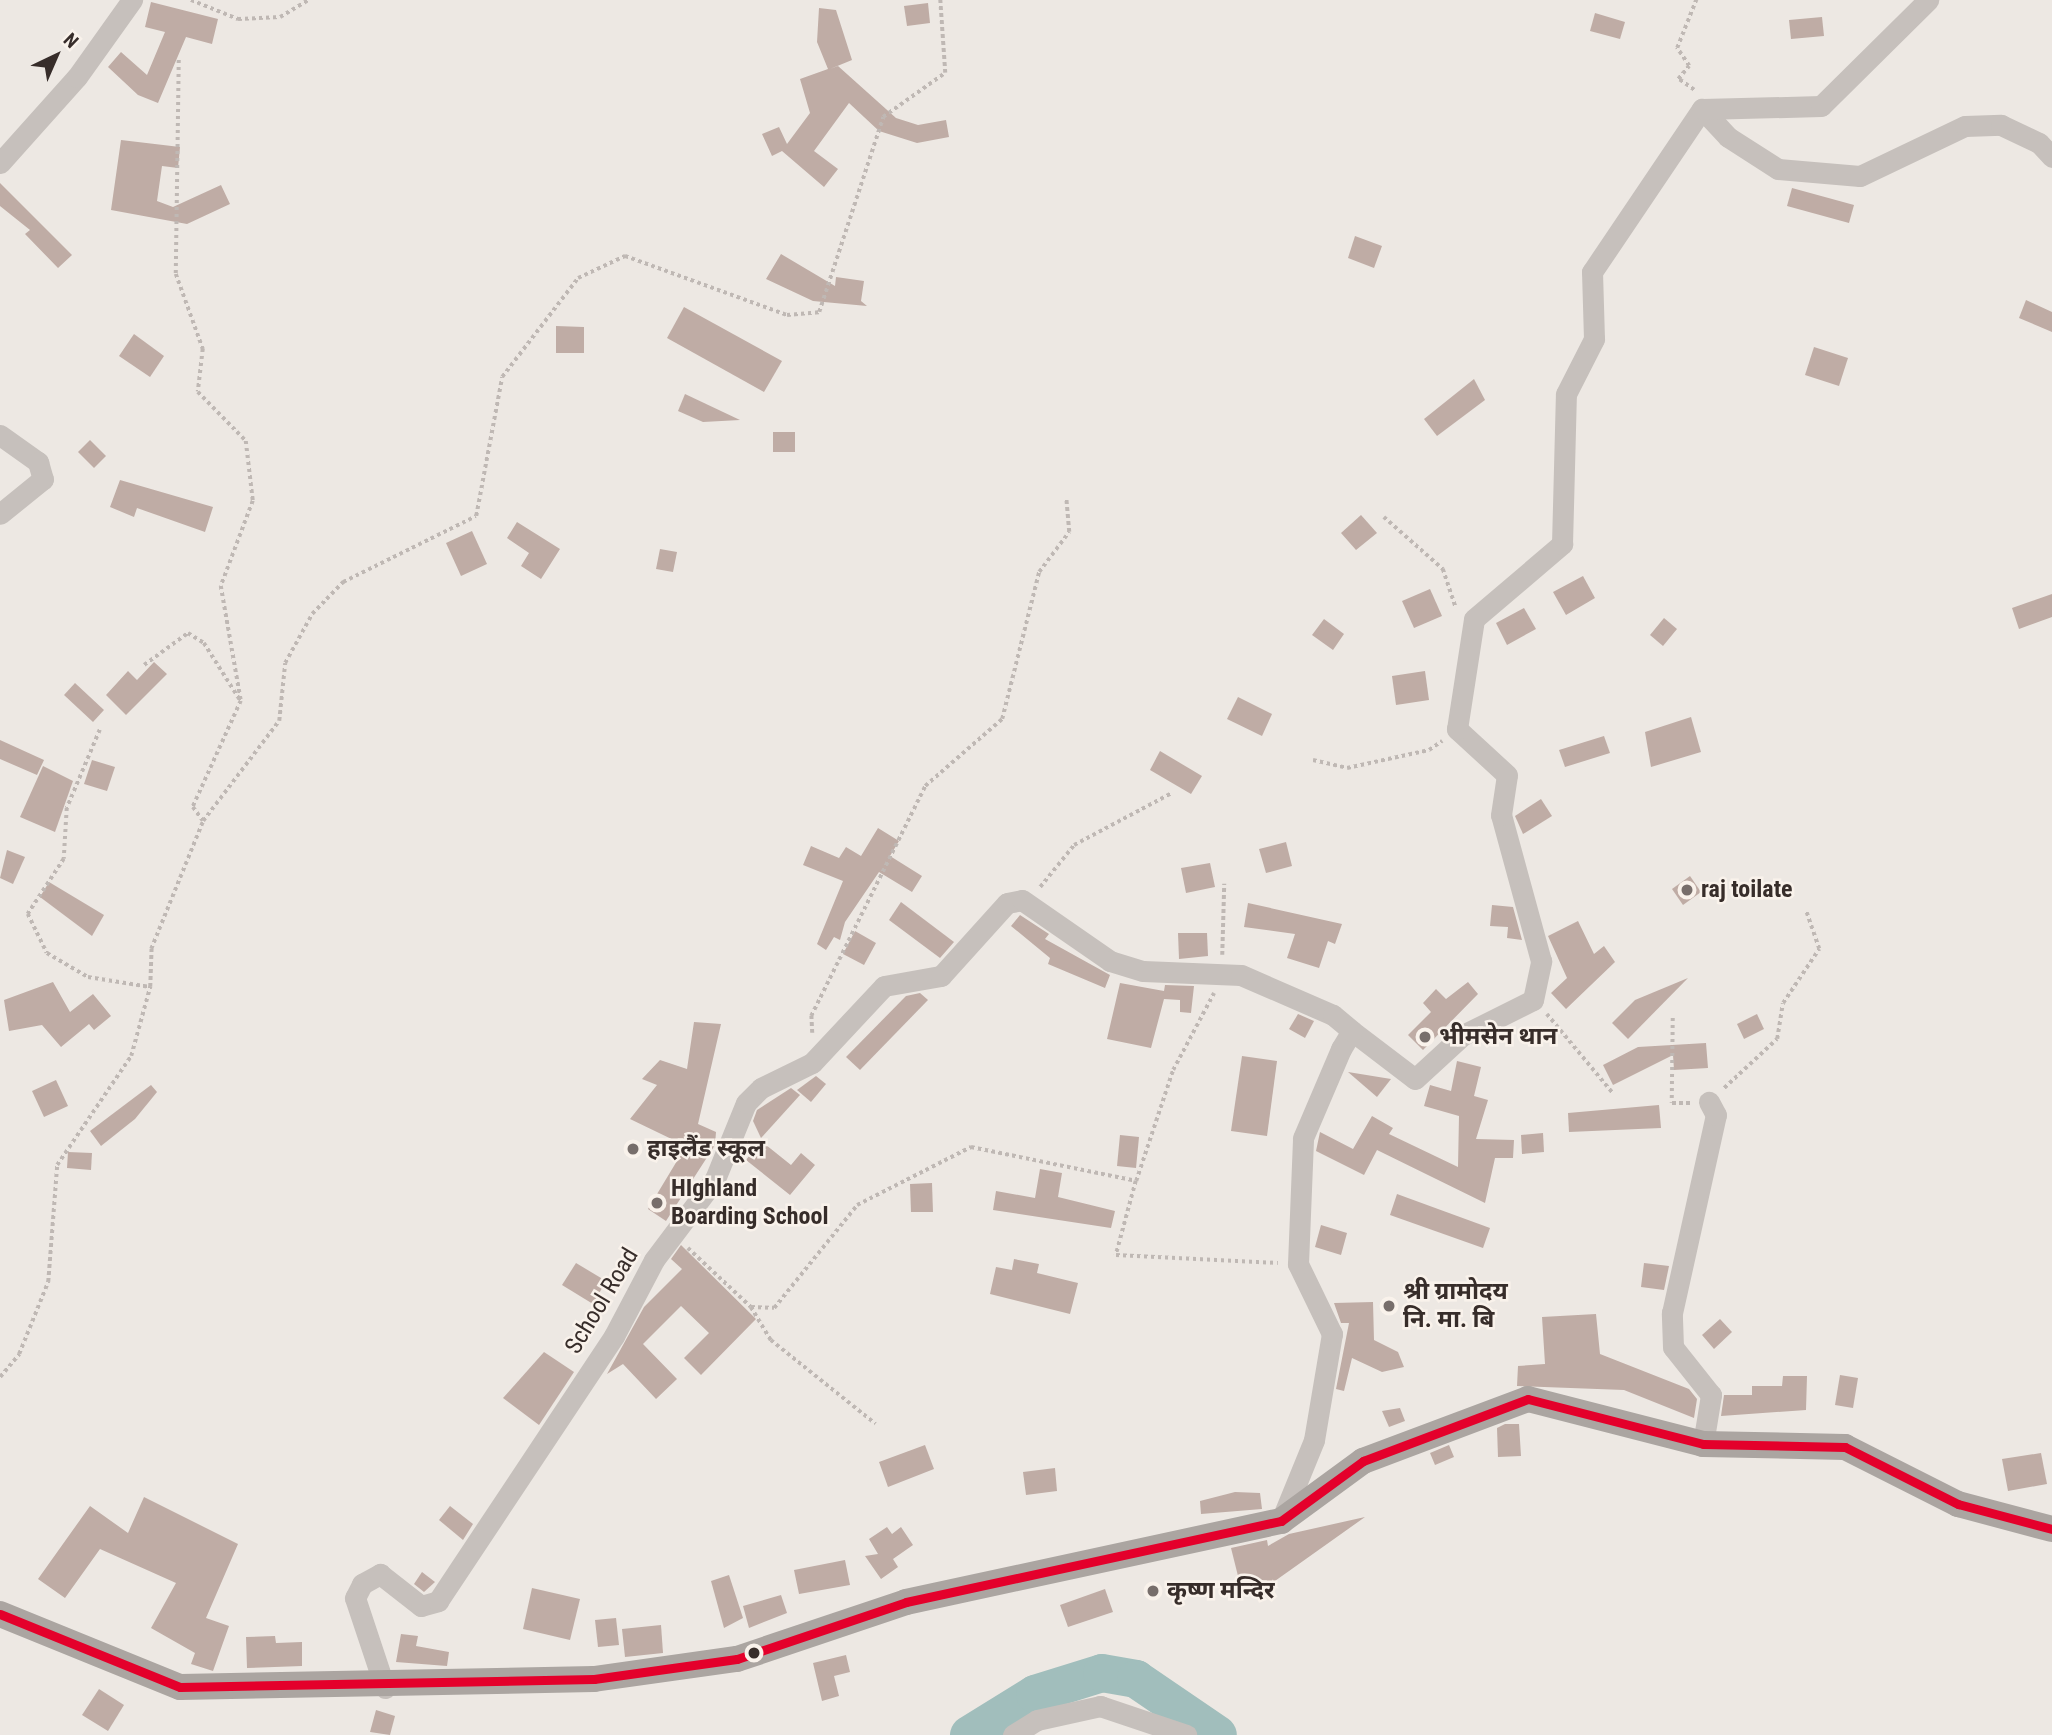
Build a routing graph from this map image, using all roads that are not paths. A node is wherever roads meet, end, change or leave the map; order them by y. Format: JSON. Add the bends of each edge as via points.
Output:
{"nodes":[{"id":1,"x":132,"y":0,"type":"edge"},
{"id":2,"x":1928,"y":0,"type":"edge"},
{"id":3,"x":1709,"y":107,"type":"junction"},
{"id":4,"x":2052,"y":157,"type":"edge"},
{"id":5,"x":0,"y":163,"type":"edge"},
{"id":6,"x":0,"y":435,"type":"edge"},
{"id":7,"x":0,"y":514,"type":"edge"},
{"id":8,"x":1352,"y":1031,"type":"junction"},
{"id":9,"x":1709,"y":1102,"type":"road end"},
{"id":10,"x":1703,"y":1444,"type":"junction"},
{"id":11,"x":1281,"y":1521,"type":"junction"},
{"id":12,"x":2052,"y":1529,"type":"edge"},
{"id":13,"x":0,"y":1614,"type":"edge"},
{"id":14,"x":385,"y":1688,"type":"junction"},
{"id":15,"x":1013,"y":1735,"type":"edge"},
{"id":16,"x":1186,"y":1735,"type":"edge"}],
"edges":[{"from":1,"to":5,"type":"street","via":[[77,76]]},
{"from":2,"to":3,"type":"street","via":[[1821,106]]},
{"from":3,"to":4,"type":"street","via":[[1728,137],[1778,169],[1860,176],[1965,126],[2001,125],[2039,143]]},
{"from":3,"to":8,"type":"street","via":[[1592,272],[1594,339],[1566,394],[1562,544],[1474,619],[1457,729],[1507,775],[1501,814],[1541,961],[1533,1000],[1464,1035],[1415,1079]]},
{"from":6,"to":7,"type":"street","via":[[38,462],[43,479]]},
{"from":8,"to":11,"type":"street","via":[[1303,1138],[1298,1264],[1332,1334],[1314,1440]]},
{"from":8,"to":14,"type":"street","name":"School Road","via":[[1333,1015],[1221,972],[1143,971],[1110,961],[1022,900],[1007,903],[941,976],[884,986],[812,1063],[761,1088],[746,1103],[715,1179],[676,1237],[654,1260],[614,1336],[438,1601],[421,1606],[380,1574],[362,1584],[355,1598]]},
{"from":9,"to":10,"type":"street","via":[[1716,1115],[1672,1313],[1673,1347],[1711,1395]]},
{"from":10,"to":11,"type":"main road","via":[[1528,1399],[1363,1461]]},
{"from":10,"to":12,"type":"main road","via":[[1846,1447],[1958,1504]]},
{"from":11,"to":14,"type":"main road","via":[[906,1602],[737,1660],[594,1679]]},
{"from":13,"to":14,"type":"main road","via":[[180,1687]]},
{"from":15,"to":16,"type":"street","via":[[1037,1720],[1100,1706]]}]}
